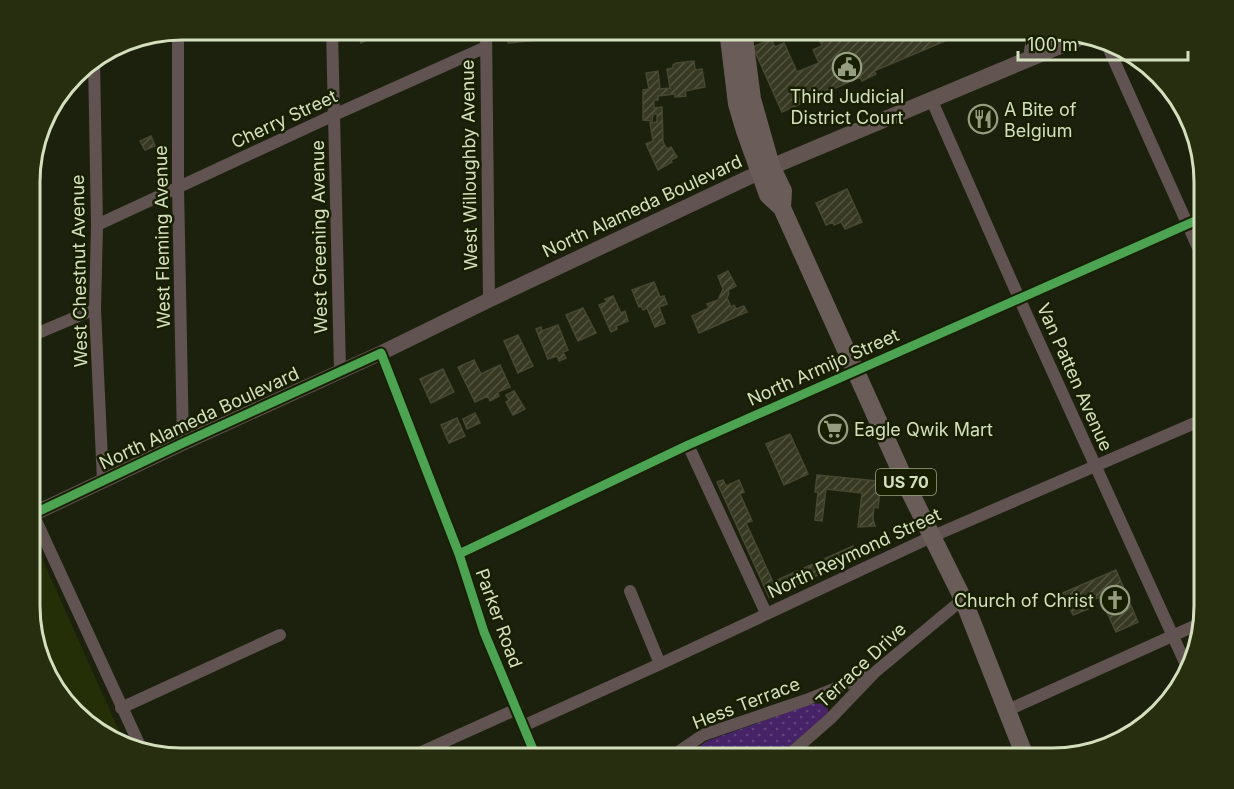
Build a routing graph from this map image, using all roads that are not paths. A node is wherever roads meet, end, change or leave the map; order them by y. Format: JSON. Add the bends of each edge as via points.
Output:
{"nodes":[{"id":1,"x":178,"y":40,"type":"edge"},
{"id":2,"x":332,"y":40,"type":"edge"},
{"id":3,"x":486,"y":40,"type":"edge"},
{"id":4,"x":729,"y":40,"type":"edge"},
{"id":5,"x":744,"y":40,"type":"edge"},
{"id":6,"x":1032,"y":40,"type":"edge"},
{"id":7,"x":1070,"y":42,"type":"edge"},
{"id":8,"x":486,"y":47,"type":"junction"},
{"id":9,"x":1111,"y":53,"type":"edge"},
{"id":10,"x":1029,"y":59,"type":"junction"},
{"id":11,"x":91,"y":74,"type":"edge"},
{"id":12,"x":932,"y":101,"type":"junction"},
{"id":13,"x":334,"y":115,"type":"junction"},
{"id":14,"x":765,"y":169,"type":"junction"},
{"id":15,"x":178,"y":188,"type":"junction"},
{"id":16,"x":1193,"y":221,"type":"edge"},
{"id":17,"x":1186,"y":224,"type":"junction"},
{"id":18,"x":97,"y":225,"type":"junction"},
{"id":19,"x":1193,"y":238,"type":"edge"},
{"id":20,"x":1019,"y":298,"type":"junction"},
{"id":21,"x":489,"y":300,"type":"junction"},
{"id":22,"x":95,"y":309,"type":"junction"},
{"id":23,"x":40,"y":332,"type":"edge"},
{"id":24,"x":381,"y":353,"type":"junction"},
{"id":25,"x":340,"y":370,"type":"junction"},
{"id":26,"x":855,"y":370,"type":"junction"},
{"id":27,"x":1193,"y":424,"type":"edge"},
{"id":28,"x":183,"y":443,"type":"junction"},
{"id":29,"x":688,"y":445,"type":"junction"},
{"id":30,"x":1096,"y":466,"type":"junction"},
{"id":31,"x":103,"y":481,"type":"junction"},
{"id":32,"x":40,"y":510,"type":"edge"},
{"id":33,"x":40,"y":531,"type":"edge"},
{"id":34,"x":932,"y":537,"type":"junction"},
{"id":35,"x":459,"y":554,"type":"junction"},
{"id":36,"x":630,"y":591,"type":"dead end"},
{"id":37,"x":963,"y":599,"type":"junction"},
{"id":38,"x":766,"y":614,"type":"junction"},
{"id":39,"x":1192,"y":627,"type":"edge"},
{"id":40,"x":280,"y":635,"type":"dead end"},
{"id":41,"x":1173,"y":636,"type":"junction"},
{"id":42,"x":1183,"y":659,"type":"edge"},
{"id":43,"x":660,"y":664,"type":"junction"},
{"id":44,"x":874,"y":673,"type":"junction"},
{"id":45,"x":121,"y":708,"type":"junction"},
{"id":46,"x":517,"y":709,"type":"junction"},
{"id":47,"x":1008,"y":710,"type":"junction"},
{"id":48,"x":523,"y":726,"type":"junction"},
{"id":49,"x":138,"y":741,"type":"edge"},
{"id":50,"x":430,"y":748,"type":"edge"},
{"id":51,"x":532,"y":748,"type":"edge"},
{"id":52,"x":684,"y":748,"type":"edge"},
{"id":53,"x":797,"y":748,"type":"edge"},
{"id":54,"x":1022,"y":748,"type":"edge"}],
"edges":[{"from":1,"to":15,"type":"street","name":"West Fleming Avenue"},
{"from":2,"to":13,"type":"street","name":"West Greening Avenue"},
{"from":3,"to":8,"type":"street","name":"West Willoughby Avenue"},
{"from":4,"to":14,"type":"main road","number":"US 70","via":[[737,104]]},
{"from":5,"to":14,"type":"main road","number":"US 70"},
{"from":6,"to":10,"type":"street"},
{"from":7,"to":10,"type":"main road","name":"North Alameda Boulevard"},
{"from":8,"to":13,"type":"street","name":"Cherry Street"},
{"from":8,"to":21,"type":"street","name":"West Willoughby Avenue"},
{"from":9,"to":17,"type":"street"},
{"from":10,"to":12,"type":"main road","name":"North Alameda Boulevard"},
{"from":11,"to":18,"type":"street","name":"West Chestnut Avenue"},
{"from":12,"to":14,"type":"main road","name":"North Alameda Boulevard"},
{"from":12,"to":20,"type":"street","name":"Van Patten Avenue"},
{"from":13,"to":15,"type":"street","name":"Cherry Street"},
{"from":13,"to":25,"type":"street","name":"West Greening Avenue"},
{"from":14,"to":21,"type":"street","name":"North Alameda Boulevard"},
{"from":14,"to":26,"type":"main road","number":"US 70","via":[[783,191],[782,208]]},
{"from":15,"to":18,"type":"street","name":"Cherry Street"},
{"from":15,"to":28,"type":"street","name":"West Fleming Avenue"},
{"from":16,"to":17,"type":"street","name":"North Armijo Street"},
{"from":17,"to":19,"type":"street"},
{"from":17,"to":20,"type":"street","name":"North Armijo Street"},
{"from":18,"to":22,"type":"street","name":"West Chestnut Avenue"},
{"from":20,"to":26,"type":"street","name":"North Armijo Street"},
{"from":20,"to":30,"type":"street","name":"Van Patten Avenue"},
{"from":21,"to":24,"type":"street","name":"North Alameda Boulevard"},
{"from":22,"to":23,"type":"street"},
{"from":22,"to":31,"type":"street","name":"West Chestnut Avenue"},
{"from":24,"to":25,"type":"street","name":"North Alameda Boulevard"},
{"from":24,"to":35,"type":"street","name":"Parker Road"},
{"from":25,"to":28,"type":"street","name":"North Alameda Boulevard"},
{"from":26,"to":29,"type":"street","name":"North Armijo Street"},
{"from":26,"to":34,"type":"main road","number":"US 70"},
{"from":27,"to":30,"type":"street","name":"North Reymond Street"},
{"from":28,"to":31,"type":"street","name":"North Alameda Boulevard"},
{"from":29,"to":35,"type":"street","name":"North Armijo Street"},
{"from":29,"to":38,"type":"street"},
{"from":30,"to":34,"type":"street","name":"North Reymond Street"},
{"from":30,"to":41,"type":"street","name":"Van Patten Avenue"},
{"from":31,"to":32,"type":"street","name":"North Alameda Boulevard"},
{"from":33,"to":45,"type":"street"},
{"from":34,"to":37,"type":"main road","number":"US 70"},
{"from":34,"to":38,"type":"street","name":"North Reymond Street"},
{"from":35,"to":46,"type":"street","name":"Parker Road","via":[[484,632]]},
{"from":36,"to":43,"type":"street"},
{"from":37,"to":44,"type":"street","name":"Terrace Drive"},
{"from":37,"to":47,"type":"main road","number":"US 70"},
{"from":38,"to":43,"type":"street","name":"North Reymond Street"},
{"from":39,"to":41,"type":"street"},
{"from":40,"to":45,"type":"street"},
{"from":41,"to":42,"type":"street","name":"Van Patten Avenue"},
{"from":41,"to":47,"type":"street"},
{"from":43,"to":48,"type":"street","name":"North Reymond Street"},
{"from":44,"to":52,"type":"street","name":"Hess Terrace","via":[[703,735]]},
{"from":44,"to":53,"type":"street","name":"Terrace Drive"},
{"from":45,"to":49,"type":"street"},
{"from":46,"to":48,"type":"street","name":"Parker Road"},
{"from":46,"to":50,"type":"street"},
{"from":47,"to":54,"type":"main road","number":"US 70"},
{"from":48,"to":51,"type":"street","name":"Parker Road"}]}
